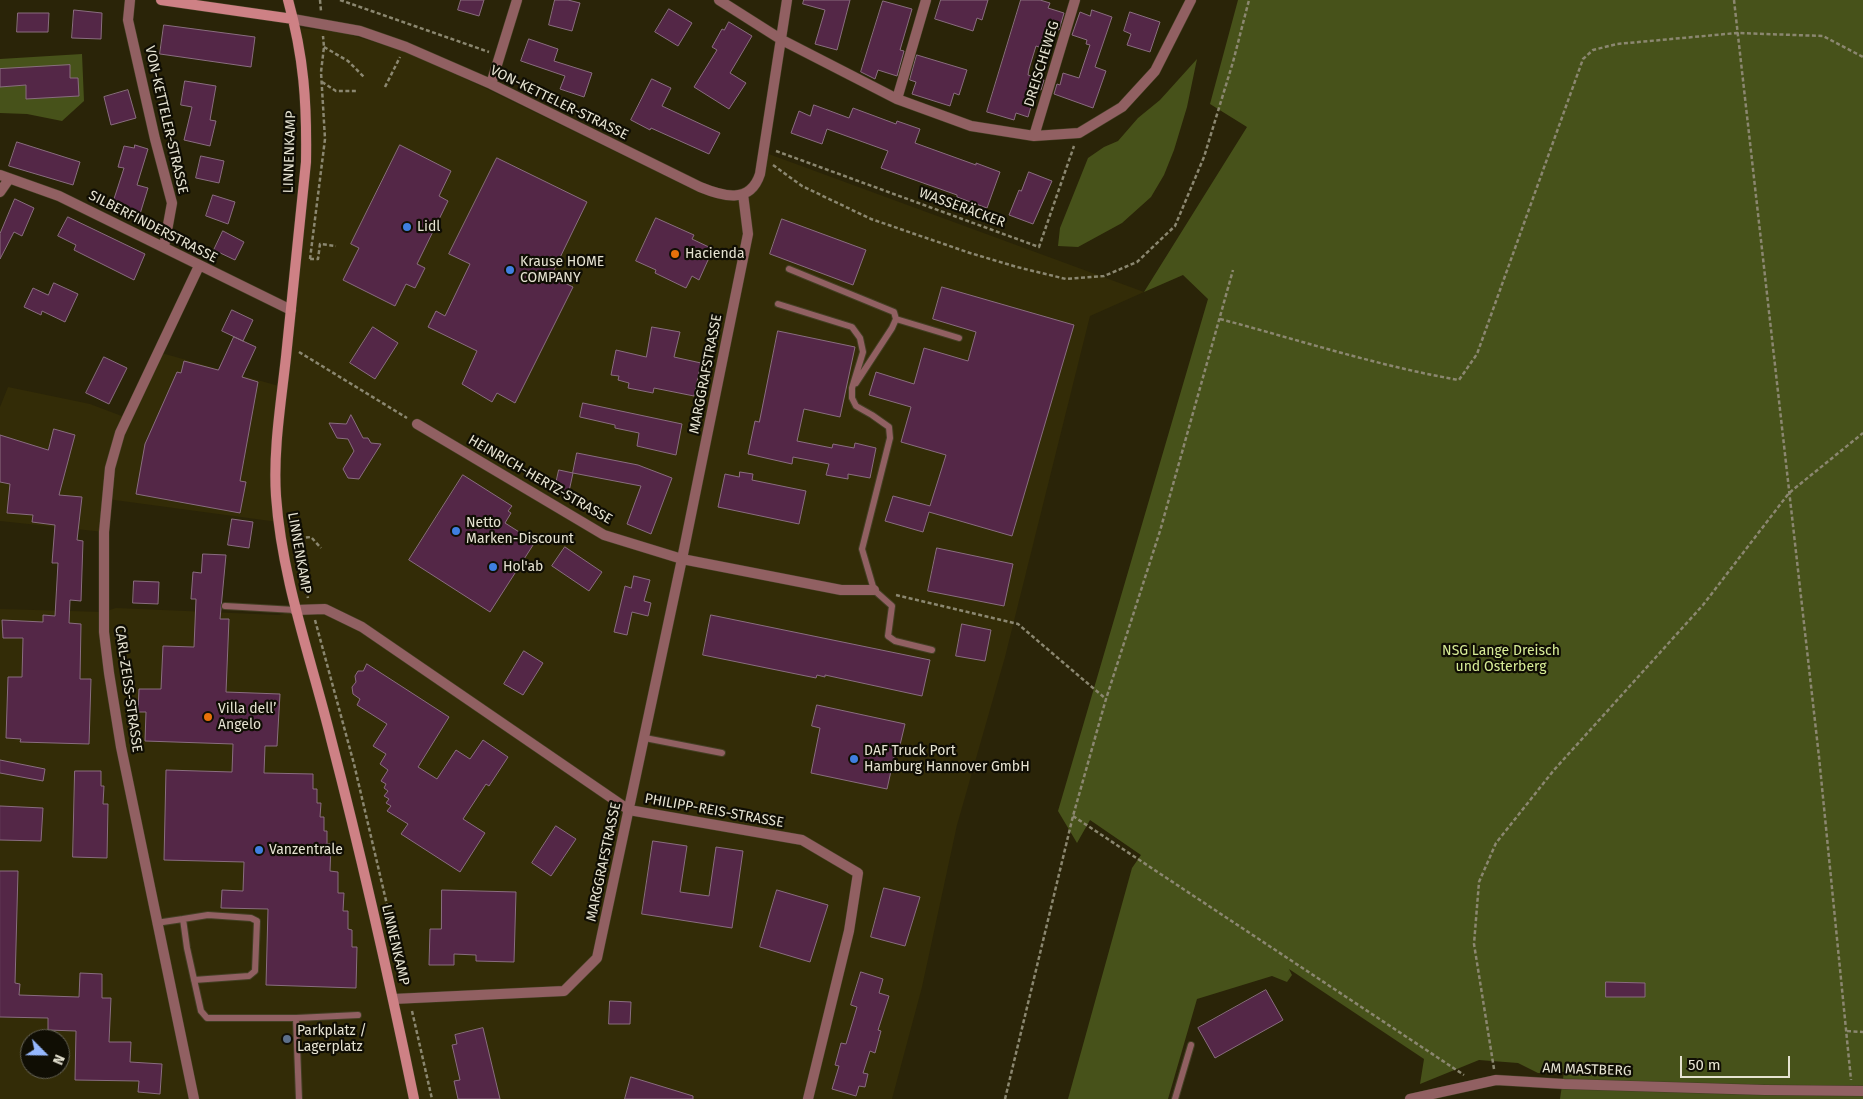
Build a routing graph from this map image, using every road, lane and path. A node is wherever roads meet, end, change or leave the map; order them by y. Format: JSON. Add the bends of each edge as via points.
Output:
{"nodes":[{"id":1,"x":130,"y":0,"type":"edge"},
{"id":2,"x":161,"y":0,"type":"edge"},
{"id":3,"x":288,"y":0,"type":"edge"},
{"id":4,"x":340,"y":0,"type":"edge"},
{"id":5,"x":517,"y":0,"type":"edge"},
{"id":6,"x":719,"y":0,"type":"edge"},
{"id":7,"x":787,"y":0,"type":"edge"},
{"id":8,"x":926,"y":0,"type":"edge"},
{"id":9,"x":1075,"y":0,"type":"edge"},
{"id":10,"x":1191,"y":0,"type":"edge"},
{"id":11,"x":1249,"y":0,"type":"edge"},
{"id":12,"x":1734,"y":0,"type":"edge"},
{"id":13,"x":293,"y":19,"type":"junction"},
{"id":14,"x":1737,"y":33,"type":"junction"},
{"id":15,"x":782,"y":40,"type":"junction"},
{"id":16,"x":406,"y":46,"type":"junction"},
{"id":17,"x":500,"y":56,"type":"junction"},
{"id":18,"x":1863,"y":57,"type":"edge"},
{"id":19,"x":364,"y":77,"type":"dead end"},
{"id":20,"x":322,"y":82,"type":"junction"},
{"id":21,"x":491,"y":84,"type":"junction"},
{"id":22,"x":385,"y":87,"type":"dead end"},
{"id":23,"x":356,"y":91,"type":"dead end"},
{"id":24,"x":896,"y":99,"type":"junction"},
{"id":25,"x":1079,"y":132,"type":"junction"},
{"id":26,"x":1034,"y":136,"type":"junction"},
{"id":27,"x":764,"y":151,"type":"junction"},
{"id":28,"x":4,"y":177,"type":"edge"},
{"id":29,"x":0,"y":192,"type":"edge"},
{"id":30,"x":744,"y":194,"type":"junction"},
{"id":31,"x":336,"y":246,"type":"dead end"},
{"id":32,"x":164,"y":247,"type":"junction"},
{"id":33,"x":310,"y":259,"type":"junction"},
{"id":34,"x":199,"y":266,"type":"junction"},
{"id":35,"x":309,"y":268,"type":"dead end"},
{"id":36,"x":789,"y":269,"type":"dead end"},
{"id":37,"x":1233,"y":270,"type":"dead end"},
{"id":38,"x":778,"y":304,"type":"dead end"},
{"id":39,"x":291,"y":310,"type":"junction"},
{"id":40,"x":896,"y":319,"type":"junction"},
{"id":41,"x":1220,"y":319,"type":"junction"},
{"id":42,"x":959,"y":338,"type":"dead end"},
{"id":43,"x":300,"y":343,"type":"dead end"},
{"id":44,"x":852,"y":388,"type":"junction"},
{"id":45,"x":417,"y":424,"type":"joint"},
{"id":46,"x":1863,"y":433,"type":"edge"},
{"id":47,"x":1789,"y":493,"type":"junction"},
{"id":48,"x":294,"y":548,"type":"dead end"},
{"id":49,"x":321,"y":548,"type":"dead end"},
{"id":50,"x":682,"y":559,"type":"junction"},
{"id":51,"x":303,"y":582,"type":"dead end"},
{"id":52,"x":874,"y":590,"type":"junction"},
{"id":53,"x":225,"y":606,"type":"dead end"},
{"id":54,"x":312,"y":609,"type":"junction"},
{"id":55,"x":295,"y":610,"type":"junction"},
{"id":56,"x":932,"y":650,"type":"dead end"},
{"id":57,"x":1106,"y":699,"type":"junction"},
{"id":58,"x":645,"y":738,"type":"junction"},
{"id":59,"x":722,"y":752,"type":"dead end"},
{"id":60,"x":629,"y":810,"type":"junction"},
{"id":61,"x":1073,"y":816,"type":"junction"},
{"id":62,"x":183,"y":919,"type":"junction"},
{"id":63,"x":156,"y":923,"type":"junction"},
{"id":64,"x":194,"y":980,"type":"junction"},
{"id":65,"x":409,"y":998,"type":"junction"},
{"id":66,"x":393,"y":999,"type":"junction"},
{"id":67,"x":358,"y":1015,"type":"dead end"},
{"id":68,"x":296,"y":1018,"type":"junction"},
{"id":69,"x":1847,"y":1031,"type":"junction"},
{"id":70,"x":1863,"y":1032,"type":"edge"},
{"id":71,"x":1191,"y":1046,"type":"dead end"},
{"id":72,"x":1496,"y":1080,"type":"junction"},
{"id":73,"x":1477,"y":1084,"type":"junction"},
{"id":74,"x":1858,"y":1091,"type":"edge"},
{"id":75,"x":194,"y":1099,"type":"edge"},
{"id":76,"x":300,"y":1099,"type":"edge"},
{"id":77,"x":414,"y":1099,"type":"edge"},
{"id":78,"x":432,"y":1099,"type":"edge"},
{"id":79,"x":808,"y":1099,"type":"edge"},
{"id":80,"x":1005,"y":1099,"type":"edge"},
{"id":81,"x":1176,"y":1099,"type":"edge"},
{"id":82,"x":1410,"y":1099,"type":"edge"}],
"edges":[{"from":1,"to":32,"type":"street","name":"VON-KETTELER-STRASSE","via":[[128,20],[172,203]]},
{"from":2,"to":13,"type":"main road","name":"VON-KETTELER-STRASSE"},
{"from":3,"to":13,"type":"main road","name":"LINNENKAMP"},
{"from":4,"to":17,"type":"path"},
{"from":5,"to":17,"type":"street"},
{"from":6,"to":15,"type":"street"},
{"from":7,"to":15,"type":"street"},
{"from":8,"to":24,"type":"street"},
{"from":9,"to":26,"type":"street","name":"DREISCHEWEG"},
{"from":10,"to":25,"type":"street","via":[[1155,71],[1122,107]]},
{"from":11,"to":27,"type":"path","via":[[1204,157],[1175,226],[1137,262],[1104,276],[1066,279],[880,222],[802,186]]},
{"from":12,"to":14,"type":"path"},
{"from":13,"to":16,"type":"street","name":"VON-KETTELER-STRASSE","via":[[360,31]]},
{"from":13,"to":39,"type":"main road","name":"LINNENKAMP","via":[[303,66],[307,122]]},
{"from":14,"to":18,"type":"path","via":[[1824,36]]},
{"from":14,"to":41,"type":"path","via":[[1616,44],[1593,50],[1583,59],[1477,354],[1459,380],[1376,362]]},
{"from":14,"to":47,"type":"path"},
{"from":15,"to":24,"type":"street"},
{"from":15,"to":27,"type":"street"},
{"from":16,"to":21,"type":"street","name":"VON-KETTELER-STRASSE"},
{"from":16,"to":22,"type":"path"},
{"from":17,"to":21,"type":"street"},
{"from":19,"to":20,"type":"path","via":[[348,61],[324,47]]},
{"from":20,"to":23,"type":"path","via":[[336,91]]},
{"from":20,"to":33,"type":"path","via":[[325,139]]},
{"from":21,"to":30,"type":"street","name":"VON-KETTELER-STRASSE","via":[[700,187],[724,195]]},
{"from":24,"to":26,"type":"street","via":[[971,126]]},
{"from":25,"to":26,"type":"street"},
{"from":25,"to":27,"type":"path","name":"WASSERÄCKER","via":[[1039,247]]},
{"from":27,"to":30,"type":"street","via":[[757,182]]},
{"from":28,"to":29,"type":"street"},
{"from":28,"to":32,"type":"street","name":"SILBERFINDERSTRASSE","via":[[59,196]]},
{"from":30,"to":50,"type":"street","name":"MARGGRAFSTRASSE","via":[[748,234]]},
{"from":31,"to":33,"type":"path","via":[[320,244],[318,259]]},
{"from":32,"to":34,"type":"street","name":"SILBERFINDERSTRASSE"},
{"from":33,"to":35,"type":"path"},
{"from":34,"to":39,"type":"street","name":"SILBERFINDERSTRASSE"},
{"from":34,"to":63,"type":"street","name":"CARL-ZEISS-STRASSE","via":[[120,433],[110,468],[105,524],[104,632],[109,673]]},
{"from":36,"to":40,"type":"lane","via":[[889,309]]},
{"from":37,"to":41,"type":"path"},
{"from":38,"to":44,"type":"lane","via":[[852,327],[860,338],[863,352]]},
{"from":39,"to":55,"type":"main road","name":"LINNENKAMP","via":[[276,443],[276,492],[282,548]]},
{"from":40,"to":42,"type":"lane"},
{"from":40,"to":44,"type":"lane"},
{"from":41,"to":57,"type":"path","via":[[1160,531]]},
{"from":43,"to":45,"type":"path","via":[[299,352]]},
{"from":44,"to":52,"type":"lane","via":[[856,406],[889,427],[890,438],[862,549]]},
{"from":45,"to":50,"type":"street","name":"HEINRICH-HERTZ-STRASSE","via":[[604,536]]},
{"from":46,"to":47,"type":"path"},
{"from":47,"to":69,"type":"path"},
{"from":47,"to":72,"type":"path","via":[[1704,605],[1554,770],[1496,843],[1479,882],[1474,944]]},
{"from":48,"to":49,"type":"path","via":[[292,539],[311,537]]},
{"from":50,"to":52,"type":"street","via":[[842,590]]},
{"from":50,"to":58,"type":"street","name":"MARGGRAFSTRASSE"},
{"from":51,"to":54,"type":"path"},
{"from":52,"to":56,"type":"lane","via":[[892,606],[890,638]]},
{"from":52,"to":57,"type":"path","via":[[1018,624]]},
{"from":53,"to":55,"type":"lane"},
{"from":54,"to":55,"type":"street","name":"PHILIPP-REIS-STRASSE"},
{"from":54,"to":60,"type":"street","name":"PHILIPP-REIS-STRASSE","via":[[325,609],[362,627]]},
{"from":54,"to":65,"type":"path","via":[[354,764]]},
{"from":55,"to":66,"type":"main road","name":"LINNENKAMP","via":[[327,721]]},
{"from":57,"to":61,"type":"path"},
{"from":58,"to":59,"type":"lane"},
{"from":58,"to":60,"type":"street","name":"MARGGRAFSTRASSE"},
{"from":60,"to":65,"type":"street","name":"MARGGRAFSTRASSE","via":[[597,958],[564,991]]},
{"from":60,"to":79,"type":"street","name":"PHILIPP-REIS-STRASSE","via":[[802,840],[858,873],[849,931]]},
{"from":61,"to":73,"type":"path"},
{"from":61,"to":80,"type":"path"},
{"from":62,"to":63,"type":"lane"},
{"from":62,"to":64,"type":"lane"},
{"from":62,"to":64,"type":"lane","via":[[208,915],[257,921],[255,971],[249,976]]},
{"from":63,"to":75,"type":"street","name":"CARL-ZEISS-STRASSE"},
{"from":64,"to":68,"type":"lane","via":[[207,1018]]},
{"from":65,"to":66,"type":"street","name":"MARGGRAFSTRASSE"},
{"from":65,"to":78,"type":"path"},
{"from":66,"to":77,"type":"main road","name":"LINNENKAMP"},
{"from":67,"to":68,"type":"lane"},
{"from":68,"to":76,"type":"lane"},
{"from":69,"to":70,"type":"path"},
{"from":69,"to":74,"type":"path"},
{"from":71,"to":81,"type":"lane"},
{"from":72,"to":73,"type":"street","name":"AM MASTBERG"},
{"from":72,"to":74,"type":"street","name":"AM MASTBERG"},
{"from":73,"to":82,"type":"street","name":"AM MASTBERG"}]}
